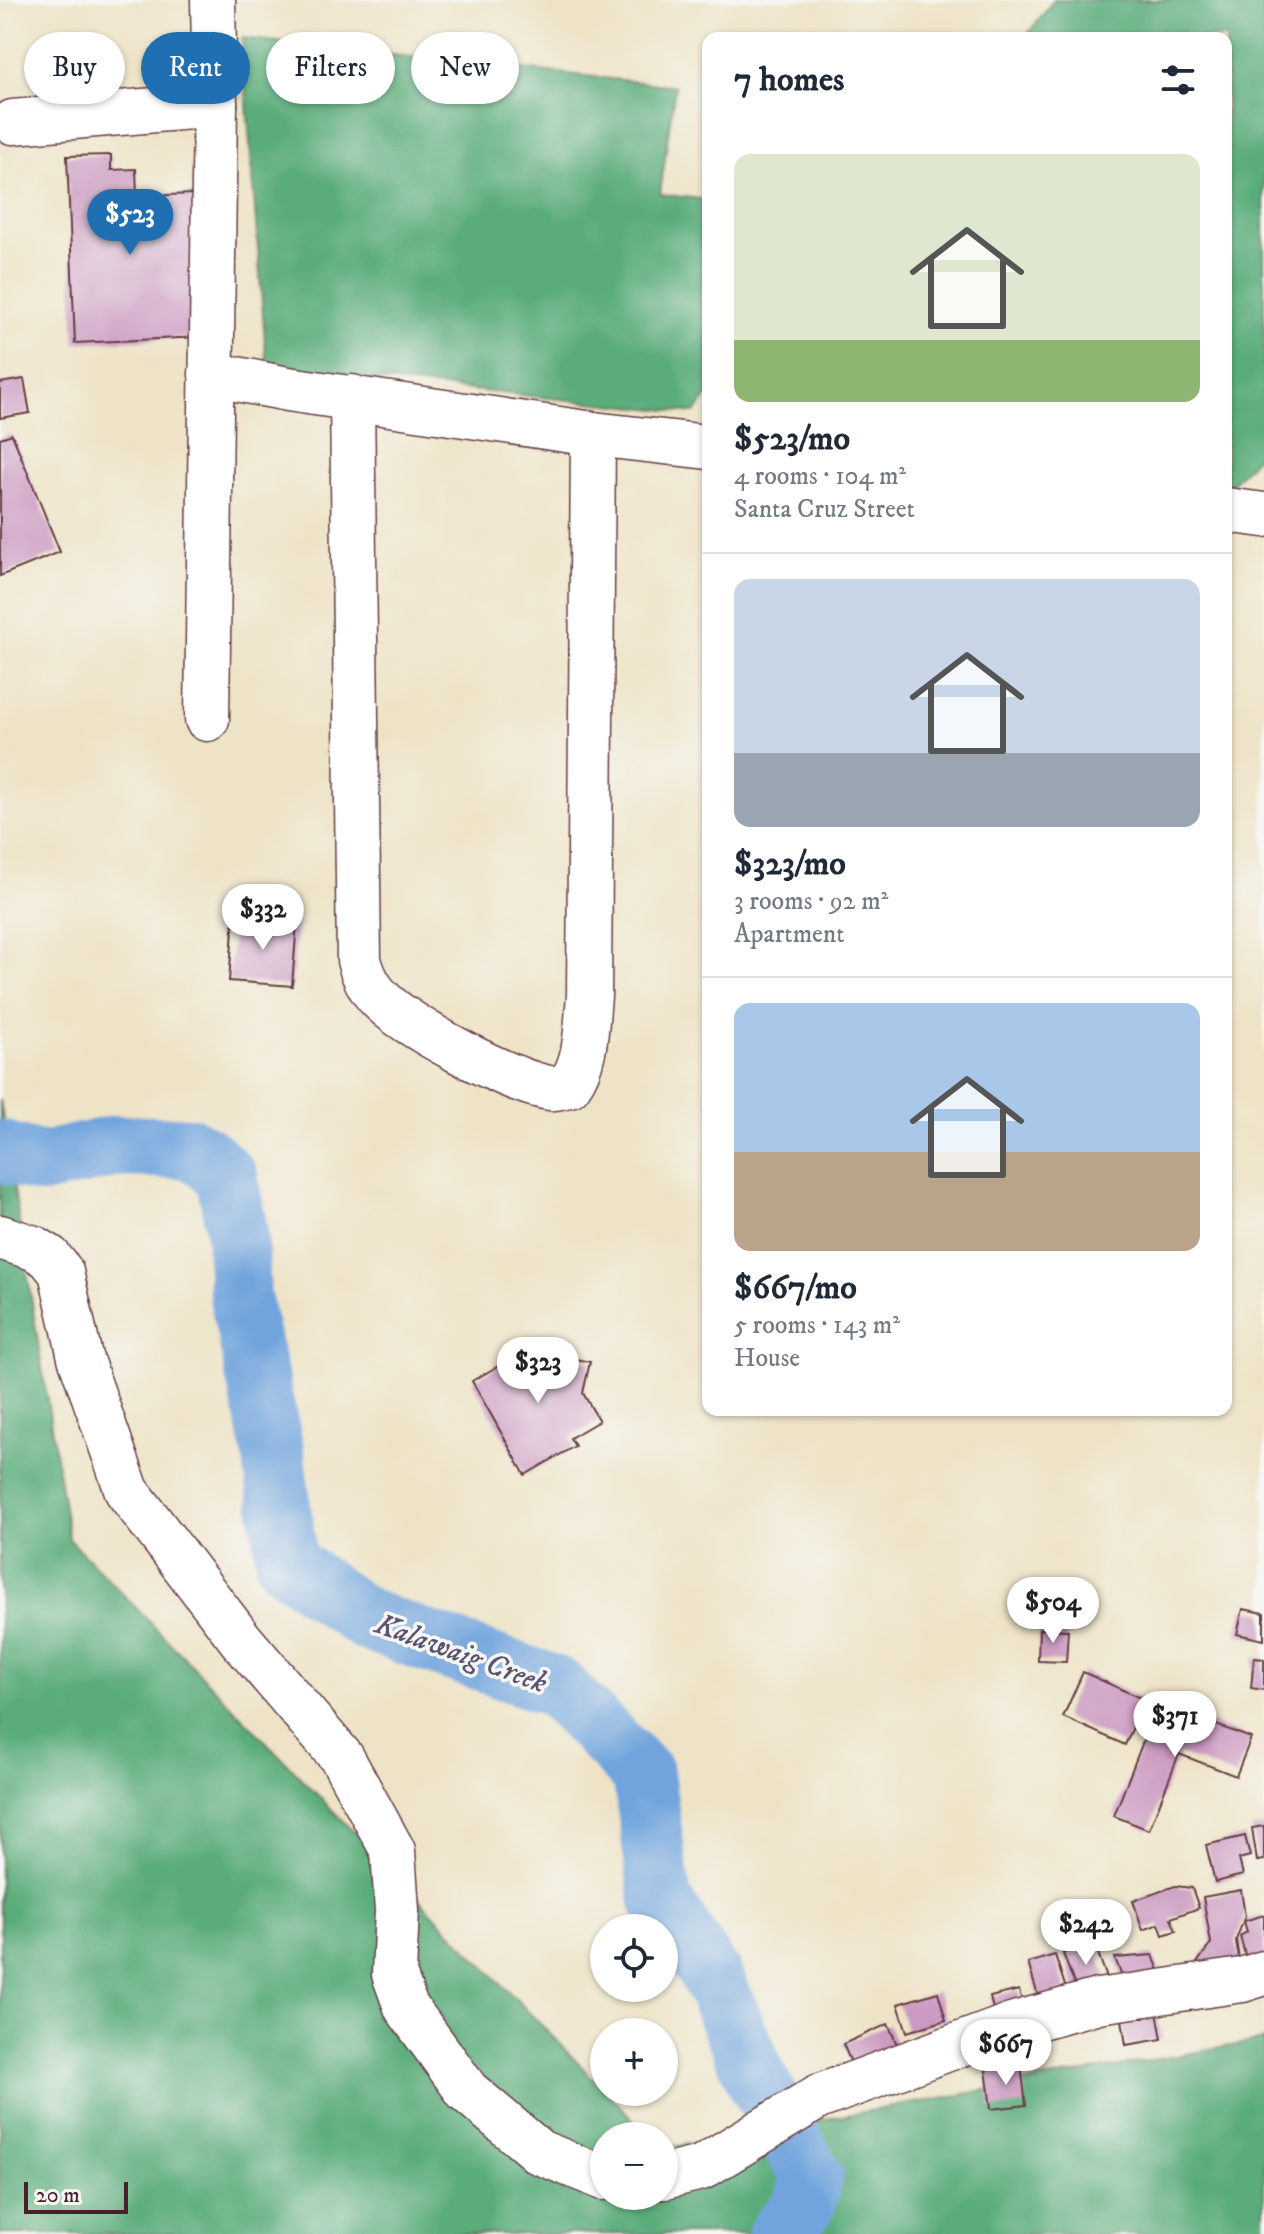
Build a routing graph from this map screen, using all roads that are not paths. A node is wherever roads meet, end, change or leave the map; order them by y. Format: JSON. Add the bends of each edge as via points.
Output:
{"nodes":[{"id":1,"x":213,"y":0,"type":"edge"},
{"id":2,"x":215,"y":105,"type":"junction"},
{"id":3,"x":13,"y":122,"type":"dead end"},
{"id":4,"x":211,"y":374,"type":"junction"},
{"id":5,"x":352,"y":397,"type":"junction"},
{"id":6,"x":593,"y":434,"type":"junction"},
{"id":7,"x":702,"y":446,"type":"edge"},
{"id":8,"x":1232,"y":511,"type":"edge"},
{"id":9,"x":1264,"y":515,"type":"edge"},
{"id":10,"x":207,"y":719,"type":"dead end"},
{"id":11,"x":0,"y":1237,"type":"edge"},
{"id":12,"x":1264,"y":1973,"type":"edge"},
{"id":13,"x":590,"y":2172,"type":"edge"},
{"id":14,"x":678,"y":2174,"type":"edge"}],
"edges":[{"from":1,"to":2,"type":"street"},
{"from":2,"to":3,"type":"street"},
{"from":2,"to":4,"type":"street"},
{"from":4,"to":5,"type":"street"},
{"from":4,"to":10,"type":"street"},
{"from":5,"to":6,"type":"street"},
{"from":5,"to":6,"type":"street","via":[[359,960],[380,1000],[404,1017],[481,1064],[551,1088],[569,1085],[578,1073],[589,996]]},
{"from":6,"to":7,"type":"street"},
{"from":8,"to":9,"type":"street"},
{"from":11,"to":13,"type":"street","via":[[34,1248],[61,1272],[80,1357],[127,1491],[241,1640],[342,1758],[393,1851],[394,1974],[406,2007],[467,2091],[539,2152]]},
{"from":12,"to":14,"type":"street","via":[[1098,2001],[1015,2024],[818,2097],[701,2168]]}]}
